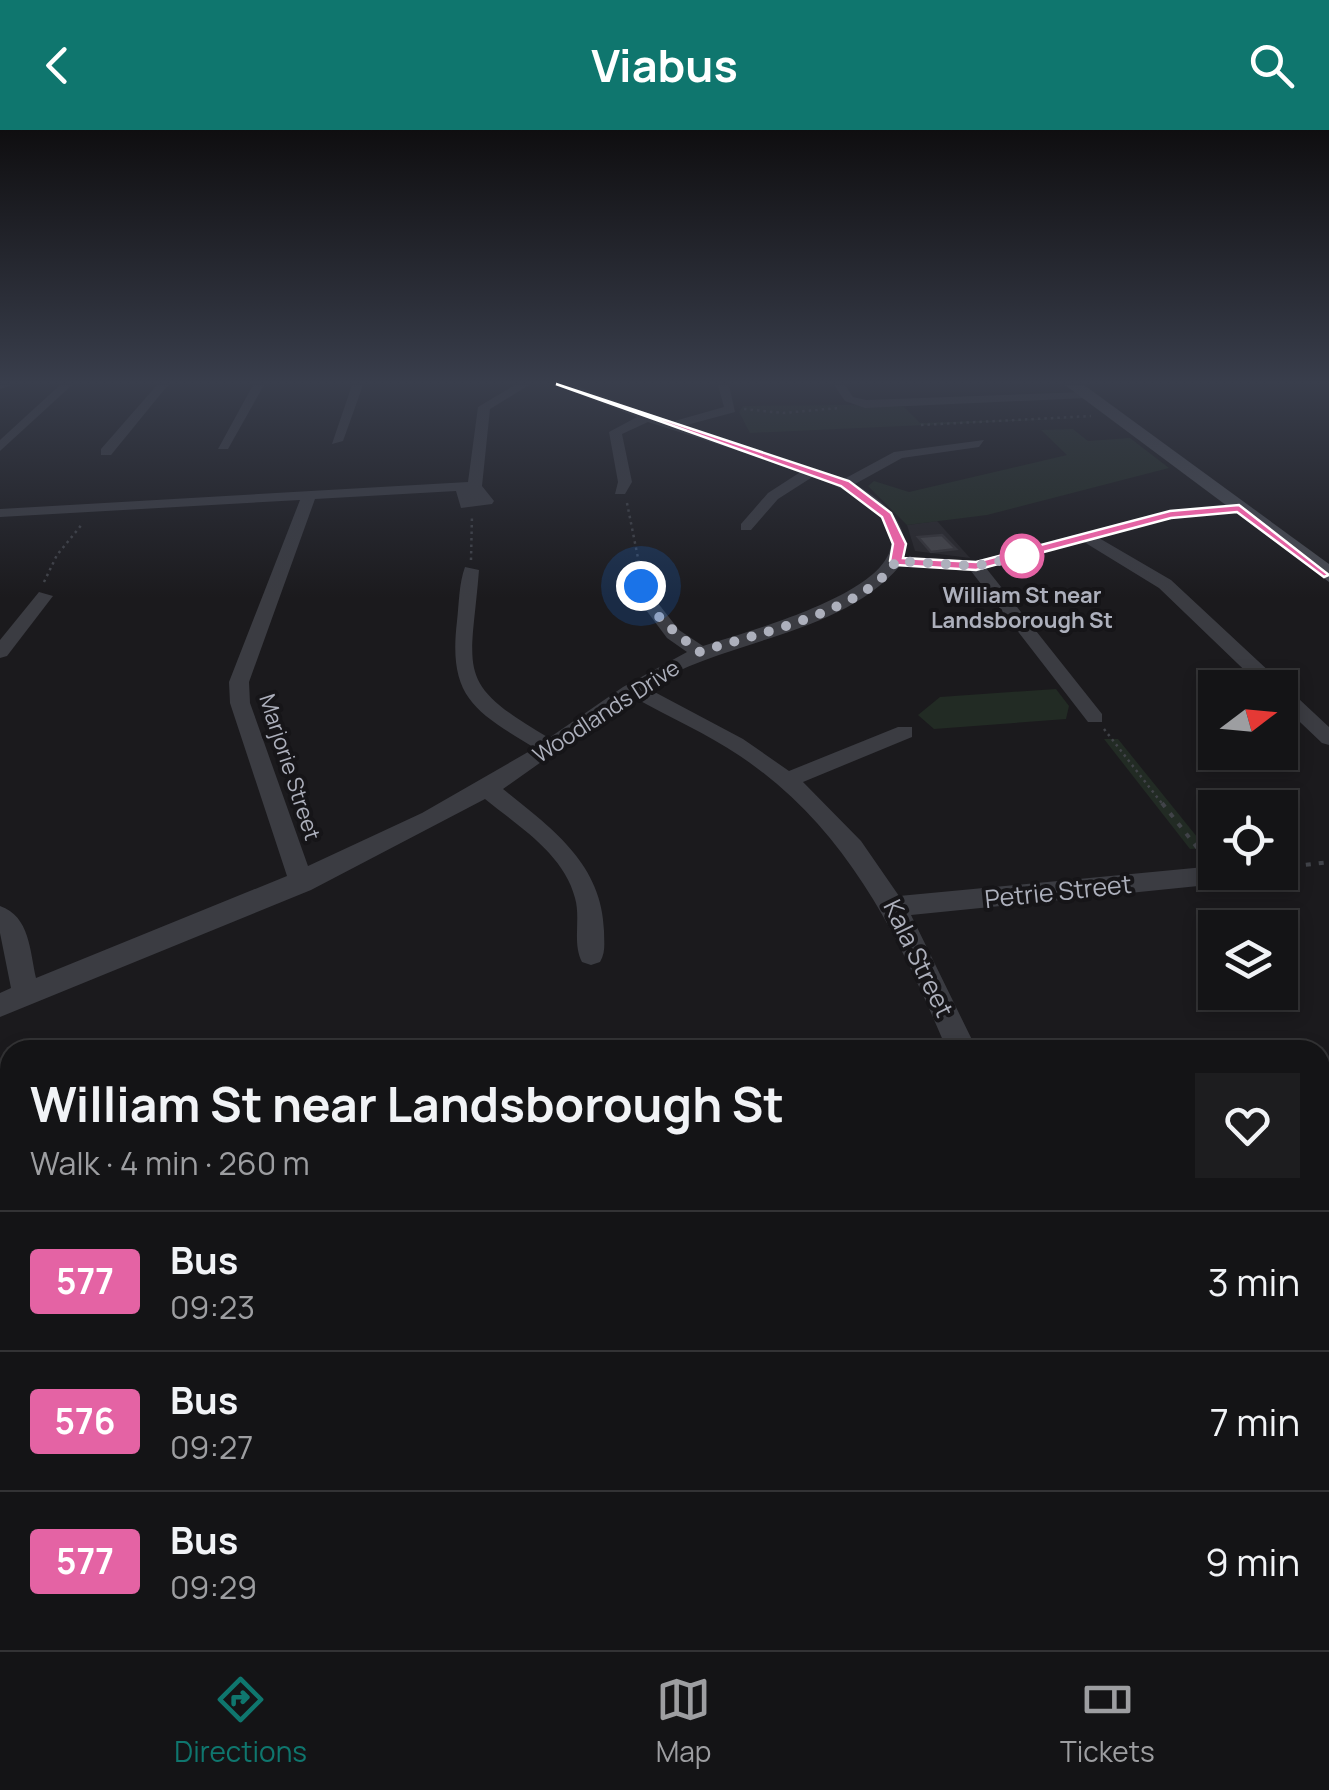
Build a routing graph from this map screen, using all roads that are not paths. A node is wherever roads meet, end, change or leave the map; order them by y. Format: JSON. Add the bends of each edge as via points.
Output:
{"nodes":[{"id":1,"x":474,"y":456,"type":"edge"},
{"id":2,"x":620,"y":456,"type":"edge"},
{"id":3,"x":764,"y":456,"type":"edge"},
{"id":4,"x":898,"y":456,"type":"edge"},
{"id":5,"x":1169,"y":456,"type":"edge"},
{"id":6,"x":812,"y":471,"type":"junction"},
{"id":7,"x":845,"y":484,"type":"junction"},
{"id":8,"x":468,"y":488,"type":"junction"},
{"id":9,"x":620,"y":491,"type":"road end"},
{"id":10,"x":308,"y":498,"type":"junction"},
{"id":11,"x":472,"y":506,"type":"road end"},
{"id":12,"x":1239,"y":508,"type":"junction"},
{"id":13,"x":0,"y":514,"type":"edge"},
{"id":14,"x":746,"y":527,"type":"dead end"},
{"id":15,"x":1088,"y":538,"type":"junction"},
{"id":16,"x":896,"y":561,"type":"junction"},
{"id":17,"x":976,"y":566,"type":"junction"},
{"id":18,"x":471,"y":570,"type":"road end"},
{"id":19,"x":1329,"y":574,"type":"edge"},
{"id":20,"x":630,"y":578,"type":"road end"},
{"id":21,"x":44,"y":596,"type":"road end"},
{"id":22,"x":0,"y":652,"type":"edge"},
{"id":23,"x":699,"y":652,"type":"junction"},
{"id":24,"x":1257,"y":670,"type":"edge"},
{"id":25,"x":635,"y":690,"type":"junction"},
{"id":26,"x":1298,"y":709,"type":"edge"},
{"id":27,"x":1095,"y":718,"type":"road end"},
{"id":28,"x":905,"y":732,"type":"dead end"},
{"id":29,"x":1329,"y":738,"type":"edge"},
{"id":30,"x":551,"y":748,"type":"junction"},
{"id":31,"x":786,"y":780,"type":"junction"},
{"id":32,"x":488,"y":788,"type":"junction"},
{"id":33,"x":1198,"y":867,"type":"edge"},
{"id":34,"x":302,"y":883,"type":"junction"},
{"id":35,"x":897,"y":906,"type":"junction"},
{"id":36,"x":0,"y":916,"type":"edge"},
{"id":37,"x":590,"y":954,"type":"dead end"},
{"id":38,"x":26,"y":994,"type":"junction"},
{"id":39,"x":0,"y":1004,"type":"edge"},
{"id":40,"x":957,"y":1040,"type":"edge"}],
"edges":[{"from":1,"to":8,"type":"street"},
{"from":2,"to":9,"type":"street","via":[[625,482]]},
{"from":3,"to":6,"type":"street"},
{"from":4,"to":7,"type":"street"},
{"from":5,"to":12,"type":"street"},
{"from":6,"to":7,"type":"street"},
{"from":6,"to":14,"type":"street","via":[[773,496]]},
{"from":7,"to":16,"type":"street","via":[[887,515],[900,544]]},
{"from":8,"to":10,"type":"street"},
{"from":8,"to":11,"type":"street","via":[[466,505]]},
{"from":10,"to":13,"type":"street"},
{"from":10,"to":34,"type":"street","name":"Marjorie Street","via":[[239,682],[240,703]]},
{"from":12,"to":15,"type":"street","via":[[1170,514]]},
{"from":12,"to":19,"type":"street"},
{"from":15,"to":17,"type":"street"},
{"from":15,"to":24,"type":"street","via":[[1165,584]]},
{"from":16,"to":17,"type":"street"},
{"from":16,"to":23,"type":"street","name":"Woodlands Drive","via":[[852,600]]},
{"from":17,"to":27,"type":"street"},
{"from":18,"to":30,"type":"street","via":[[464,670],[469,688]]},
{"from":20,"to":23,"type":"street","via":[[661,620]]},
{"from":21,"to":22,"type":"street"},
{"from":23,"to":25,"type":"street","name":"Woodlands Drive"},
{"from":25,"to":30,"type":"street","name":"Woodlands Drive"},
{"from":25,"to":31,"type":"street","name":"Kala Street"},
{"from":26,"to":29,"type":"street"},
{"from":28,"to":31,"type":"street"},
{"from":30,"to":32,"type":"street","name":"Woodlands Drive"},
{"from":31,"to":35,"type":"street","name":"Kala Street","via":[[826,815]]},
{"from":32,"to":34,"type":"street","name":"Woodlands Drive"},
{"from":32,"to":37,"type":"street","via":[[580,875],[589,901]]},
{"from":33,"to":35,"type":"street","name":"Petrie Street"},
{"from":34,"to":38,"type":"street","name":"Woodlands Drive"},
{"from":35,"to":40,"type":"street","name":"Kala Street"},
{"from":36,"to":38,"type":"street","via":[[12,928]]},
{"from":38,"to":39,"type":"street","name":"Woodlands Drive"}]}
